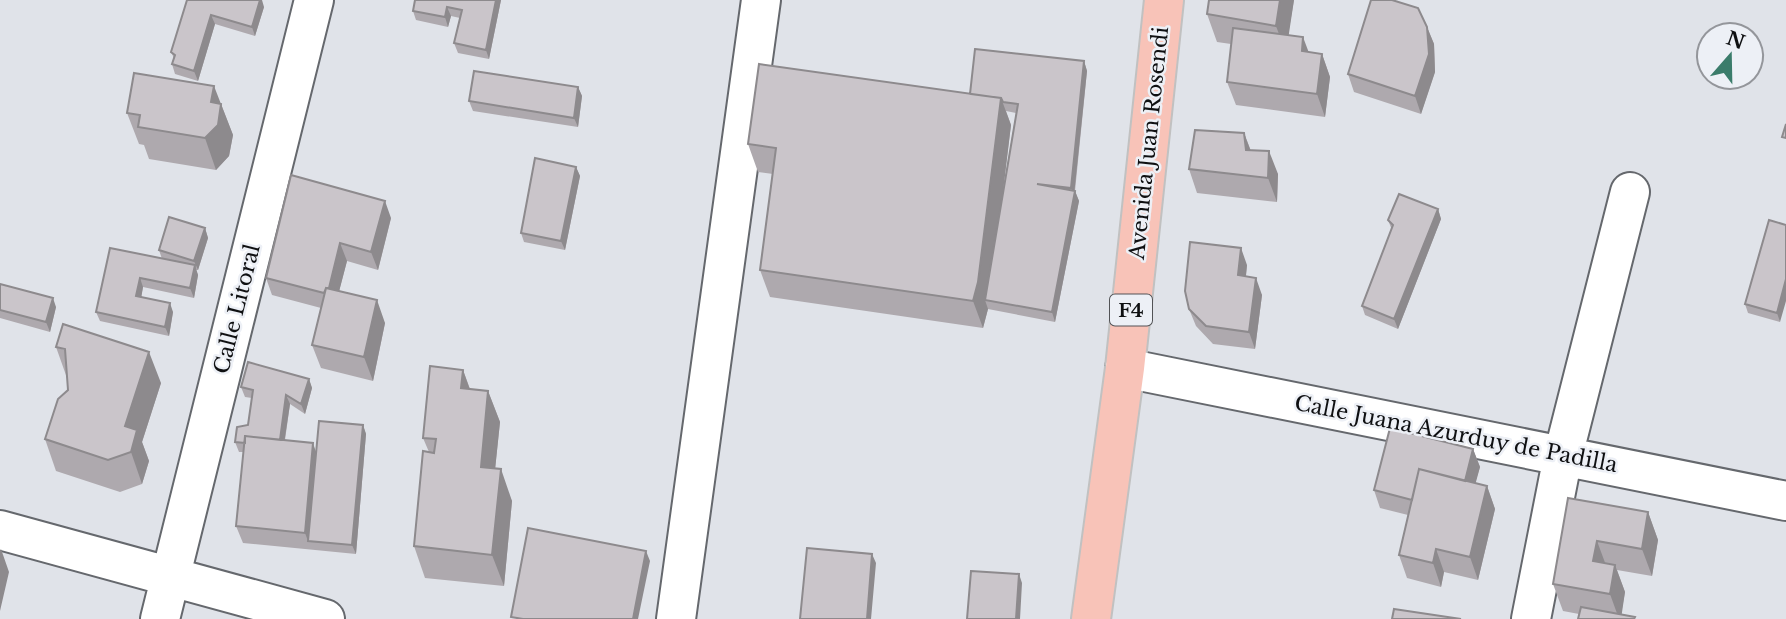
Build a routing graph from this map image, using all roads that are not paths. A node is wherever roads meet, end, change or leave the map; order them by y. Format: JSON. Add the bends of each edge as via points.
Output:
{"nodes":[{"id":1,"x":314,"y":0,"type":"edge"},
{"id":2,"x":761,"y":0,"type":"edge"},
{"id":3,"x":1164,"y":0,"type":"edge"},
{"id":4,"x":1630,"y":192,"type":"dead end"},
{"id":5,"x":1125,"y":368,"type":"junction"},
{"id":6,"x":1563,"y":456,"type":"junction"},
{"id":7,"x":1786,"y":501,"type":"edge"},
{"id":8,"x":0,"y":530,"type":"edge"},
{"id":9,"x":170,"y":576,"type":"junction"},
{"id":10,"x":160,"y":619,"type":"edge"},
{"id":11,"x":326,"y":619,"type":"edge"},
{"id":12,"x":676,"y":619,"type":"edge"},
{"id":13,"x":1091,"y":619,"type":"edge"},
{"id":14,"x":1531,"y":619,"type":"edge"}],
"edges":[{"from":1,"to":9,"type":"street","name":"Calle Litoral"},
{"from":2,"to":12,"type":"street"},
{"from":3,"to":5,"type":"highway","name":"Avenida Juan Rosendi","number":"F4"},
{"from":4,"to":6,"type":"street"},
{"from":5,"to":6,"type":"street","name":"Calle Juana Azurduy de Padilla"},
{"from":5,"to":13,"type":"highway","name":"Avenida Juan Rosendi","number":"F4"},
{"from":6,"to":7,"type":"street","name":"Calle Juana Azurduy de Padilla"},
{"from":6,"to":14,"type":"street"},
{"from":8,"to":9,"type":"street"},
{"from":9,"to":10,"type":"street","name":"Calle Litoral"},
{"from":9,"to":11,"type":"street"}]}
